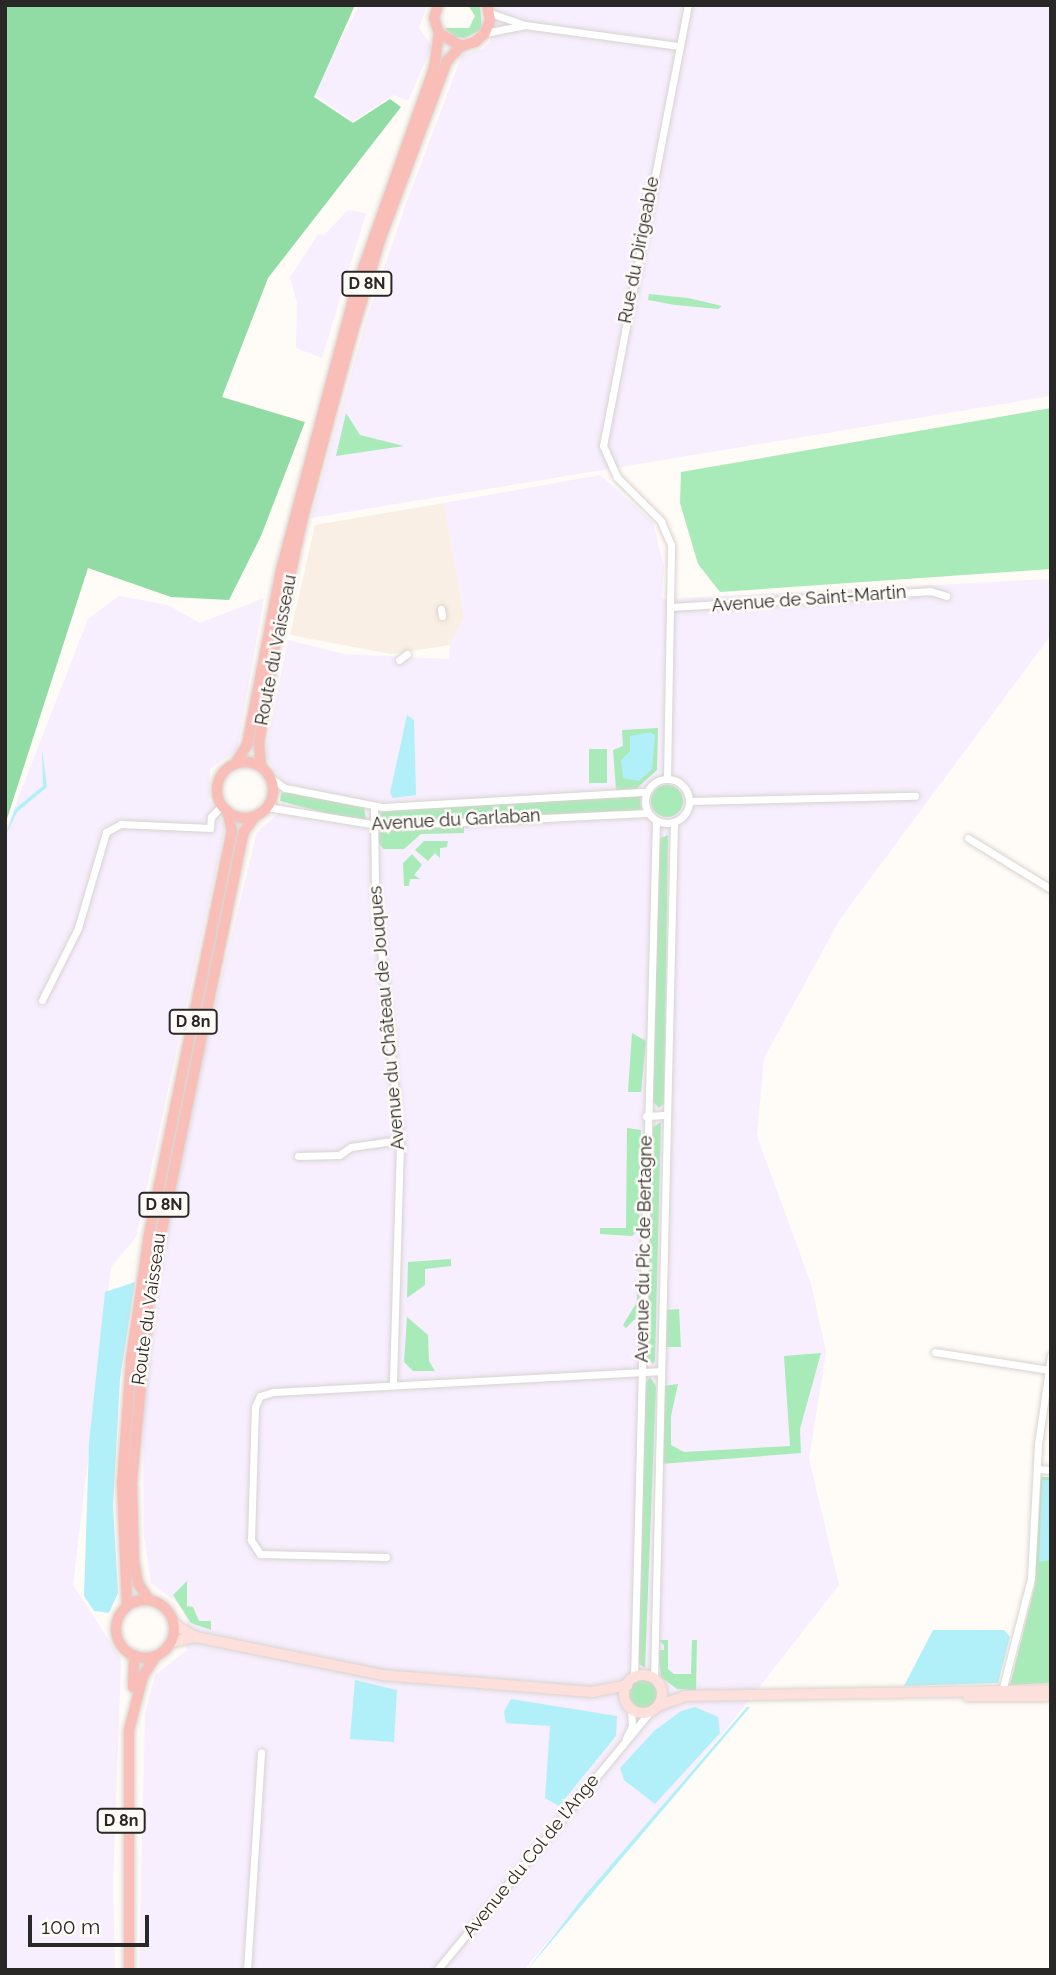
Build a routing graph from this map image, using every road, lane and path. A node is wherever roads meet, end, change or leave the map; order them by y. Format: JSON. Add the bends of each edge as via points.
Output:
{"nodes":[{"id":1,"x":438,"y":5,"type":"edge"},
{"id":2,"x":688,"y":5,"type":"edge"},
{"id":3,"x":488,"y":9,"type":"edge"},
{"id":4,"x":525,"y":25,"type":"junction"},
{"id":5,"x":439,"y":33,"type":"junction"},
{"id":6,"x":485,"y":33,"type":"junction"},
{"id":7,"x":461,"y":46,"type":"junction"},
{"id":8,"x":678,"y":46,"type":"junction"},
{"id":9,"x":946,"y":596,"type":"dead end"},
{"id":10,"x":671,"y":607,"type":"junction"},
{"id":11,"x":407,"y":654,"type":"dead end"},
{"id":12,"x":399,"y":660,"type":"dead end"},
{"id":13,"x":235,"y":764,"type":"junction"},
{"id":14,"x":261,"y":766,"type":"junction"},
{"id":15,"x":271,"y":778,"type":"junction"},
{"id":16,"x":667,"y":779,"type":"junction"},
{"id":17,"x":646,"y":792,"type":"junction"},
{"id":18,"x":915,"y":796,"type":"dead end"},
{"id":19,"x":689,"y":801,"type":"junction"},
{"id":20,"x":374,"y":806,"type":"junction"},
{"id":21,"x":267,"y":807,"type":"junction"},
{"id":22,"x":224,"y":808,"type":"junction"},
{"id":23,"x":647,"y":813,"type":"junction"},
{"id":24,"x":255,"y":816,"type":"junction"},
{"id":25,"x":656,"y":821,"type":"junction"},
{"id":26,"x":674,"y":822,"type":"junction"},
{"id":27,"x":372,"y":826,"type":"junction"},
{"id":28,"x":968,"y":838,"type":"dead end"},
{"id":29,"x":1051,"y":889,"type":"edge"},
{"id":30,"x":42,"y":1000,"type":"dead end"},
{"id":31,"x":665,"y":1115,"type":"junction"},
{"id":32,"x":646,"y":1116,"type":"junction"},
{"id":33,"x":399,"y":1140,"type":"junction"},
{"id":34,"x":298,"y":1156,"type":"dead end"},
{"id":35,"x":934,"y":1352,"type":"dead end"},
{"id":36,"x":1051,"y":1354,"type":"edge"},
{"id":37,"x":1049,"y":1370,"type":"junction"},
{"id":38,"x":643,"y":1371,"type":"junction"},
{"id":39,"x":659,"y":1371,"type":"junction"},
{"id":40,"x":393,"y":1385,"type":"junction"},
{"id":41,"x":1037,"y":1469,"type":"junction"},
{"id":42,"x":1051,"y":1470,"type":"edge"},
{"id":43,"x":386,"y":1557,"type":"dead end"},
{"id":44,"x":149,"y":1600,"type":"junction"},
{"id":45,"x":127,"y":1605,"type":"junction"},
{"id":46,"x":174,"y":1624,"type":"junction"},
{"id":47,"x":196,"y":1637,"type":"junction"},
{"id":48,"x":171,"y":1642,"type":"junction"},
{"id":49,"x":134,"y":1655,"type":"junction"},
{"id":50,"x":156,"y":1656,"type":"junction"},
{"id":51,"x":630,"y":1681,"type":"junction"},
{"id":52,"x":657,"y":1681,"type":"junction"},
{"id":53,"x":1051,"y":1690,"type":"edge"},
{"id":54,"x":592,"y":1692,"type":"junction"},
{"id":55,"x":1002,"y":1692,"type":"junction"},
{"id":56,"x":686,"y":1696,"type":"junction"},
{"id":57,"x":1051,"y":1696,"type":"edge"},
{"id":58,"x":629,"y":1705,"type":"junction"},
{"id":59,"x":654,"y":1709,"type":"junction"},
{"id":60,"x":624,"y":1742,"type":"junction"},
{"id":61,"x":261,"y":1752,"type":"dead end"},
{"id":62,"x":124,"y":1970,"type":"edge"},
{"id":63,"x":129,"y":1970,"type":"edge"},
{"id":64,"x":247,"y":1970,"type":"edge"},
{"id":65,"x":437,"y":1970,"type":"edge"}],
"edges":[{"from":1,"to":5,"type":"main road","via":[[434,19]]},
{"from":2,"to":8,"type":"street","name":"Rue du Dirigeable"},
{"from":3,"to":4,"type":"street"},
{"from":3,"to":6,"type":"main road"},
{"from":4,"to":6,"type":"street"},
{"from":4,"to":8,"type":"street"},
{"from":5,"to":7,"type":"main road"},
{"from":5,"to":13,"type":"main road","name":"Route du Vaisseau","number":"D 8N","via":[[433,68],[362,266],[296,508],[247,745]]},
{"from":6,"to":7,"type":"main road"},
{"from":7,"to":14,"type":"main road","name":"Route du Vaisseau","number":"D 8N","via":[[447,61],[380,240],[299,533],[261,730]]},
{"from":8,"to":10,"type":"street","name":"Rue du Dirigeable","via":[[604,425],[604,455],[617,477],[661,521],[671,545]]},
{"from":9,"to":10,"type":"street","name":"Avenue de Saint-Martin","via":[[930,591]]},
{"from":10,"to":16,"type":"street"},
{"from":11,"to":12,"type":"street"},
{"from":13,"to":14,"type":"main road"},
{"from":13,"to":22,"type":"main road","via":[[219,781]]},
{"from":14,"to":15,"type":"main road"},
{"from":15,"to":20,"type":"street","name":"Avenue du Garlaban","via":[[285,788]]},
{"from":15,"to":21,"type":"main road","via":[[273,793]]},
{"from":16,"to":17,"type":"street","via":[[655,782]]},
{"from":16,"to":19,"type":"street","via":[[682,785]]},
{"from":17,"to":20,"type":"street","name":"Avenue du Garlaban"},
{"from":17,"to":23,"type":"street"},
{"from":18,"to":19,"type":"street"},
{"from":19,"to":26,"type":"street","via":[[683,816]]},
{"from":20,"to":27,"type":"street","name":"Avenue du Château de Jouques"},
{"from":21,"to":24,"type":"main road"},
{"from":21,"to":27,"type":"street","name":"Avenue du Garlaban"},
{"from":22,"to":24,"type":"main road","via":[[240,817]]},
{"from":22,"to":30,"type":"street","via":[[211,817],[210,828],[137,824],[106,832],[102,861],[74,941]]},
{"from":22,"to":45,"type":"main road","name":"Route du Vaisseau","number":"D 8n","via":[[232,831],[149,1234],[131,1359],[122,1483]]},
{"from":23,"to":25,"type":"street"},
{"from":23,"to":27,"type":"street","name":"Avenue du Garlaban"},
{"from":24,"to":44,"type":"main road","name":"Route du Vaisseau","number":"D 8N","via":[[244,832],[238,858],[150,1288],[132,1481],[134,1559],[138,1583]]},
{"from":25,"to":26,"type":"street"},
{"from":25,"to":32,"type":"street","name":"Avenue du Pic de Bertagne"},
{"from":26,"to":31,"type":"street","name":"Avenue du Pic de Bertagne"},
{"from":27,"to":33,"type":"street","name":"Avenue du Château de Jouques"},
{"from":28,"to":29,"type":"street"},
{"from":31,"to":32,"type":"street"},
{"from":31,"to":39,"type":"street","name":"Avenue du Pic de Bertagne"},
{"from":32,"to":38,"type":"street","name":"Avenue du Pic de Bertagne"},
{"from":33,"to":34,"type":"street","via":[[351,1147],[339,1155]]},
{"from":33,"to":40,"type":"street","name":"Avenue du Château de Jouques"},
{"from":35,"to":37,"type":"street"},
{"from":36,"to":37,"type":"street"},
{"from":37,"to":41,"type":"street"},
{"from":38,"to":39,"type":"street"},
{"from":38,"to":40,"type":"street"},
{"from":38,"to":51,"type":"street","name":"Avenue du Pic de Bertagne"},
{"from":39,"to":52,"type":"street","name":"Avenue du Pic de Bertagne"},
{"from":40,"to":43,"type":"street","via":[[273,1392],[260,1396],[255,1406],[251,1540],[260,1554]]},
{"from":41,"to":42,"type":"street"},
{"from":41,"to":55,"type":"street","via":[[1031,1578]]},
{"from":44,"to":45,"type":"main road"},
{"from":44,"to":46,"type":"main road","via":[[165,1607]]},
{"from":45,"to":49,"type":"main road","via":[[119,1616],[116,1634]]},
{"from":46,"to":47,"type":"main road"},
{"from":46,"to":48,"type":"main road"},
{"from":47,"to":48,"type":"main road"},
{"from":47,"to":54,"type":"main road","via":[[382,1675]]},
{"from":48,"to":50,"type":"main road"},
{"from":49,"to":50,"type":"main road"},
{"from":49,"to":62,"type":"main road","number":"D 8n","via":[[136,1674],[121,1765]]},
{"from":50,"to":63,"type":"main road","number":"D 8n","via":[[135,1698],[128,1742]]},
{"from":51,"to":52,"type":"main road"},
{"from":51,"to":54,"type":"main road"},
{"from":51,"to":58,"type":"main road"},
{"from":52,"to":56,"type":"main road"},
{"from":52,"to":59,"type":"main road"},
{"from":53,"to":55,"type":"main road"},
{"from":54,"to":58,"type":"main road"},
{"from":55,"to":56,"type":"main road"},
{"from":55,"to":57,"type":"main road"},
{"from":56,"to":59,"type":"main road"},
{"from":58,"to":59,"type":"main road"},
{"from":58,"to":60,"type":"street","name":"Avenue du Col de l'Ange","via":[[632,1726]]},
{"from":59,"to":60,"type":"street","name":"Avenue du Col de l'Ange"},
{"from":60,"to":65,"type":"street","name":"Avenue du Col de l'Ange"},
{"from":61,"to":64,"type":"street"}]}
